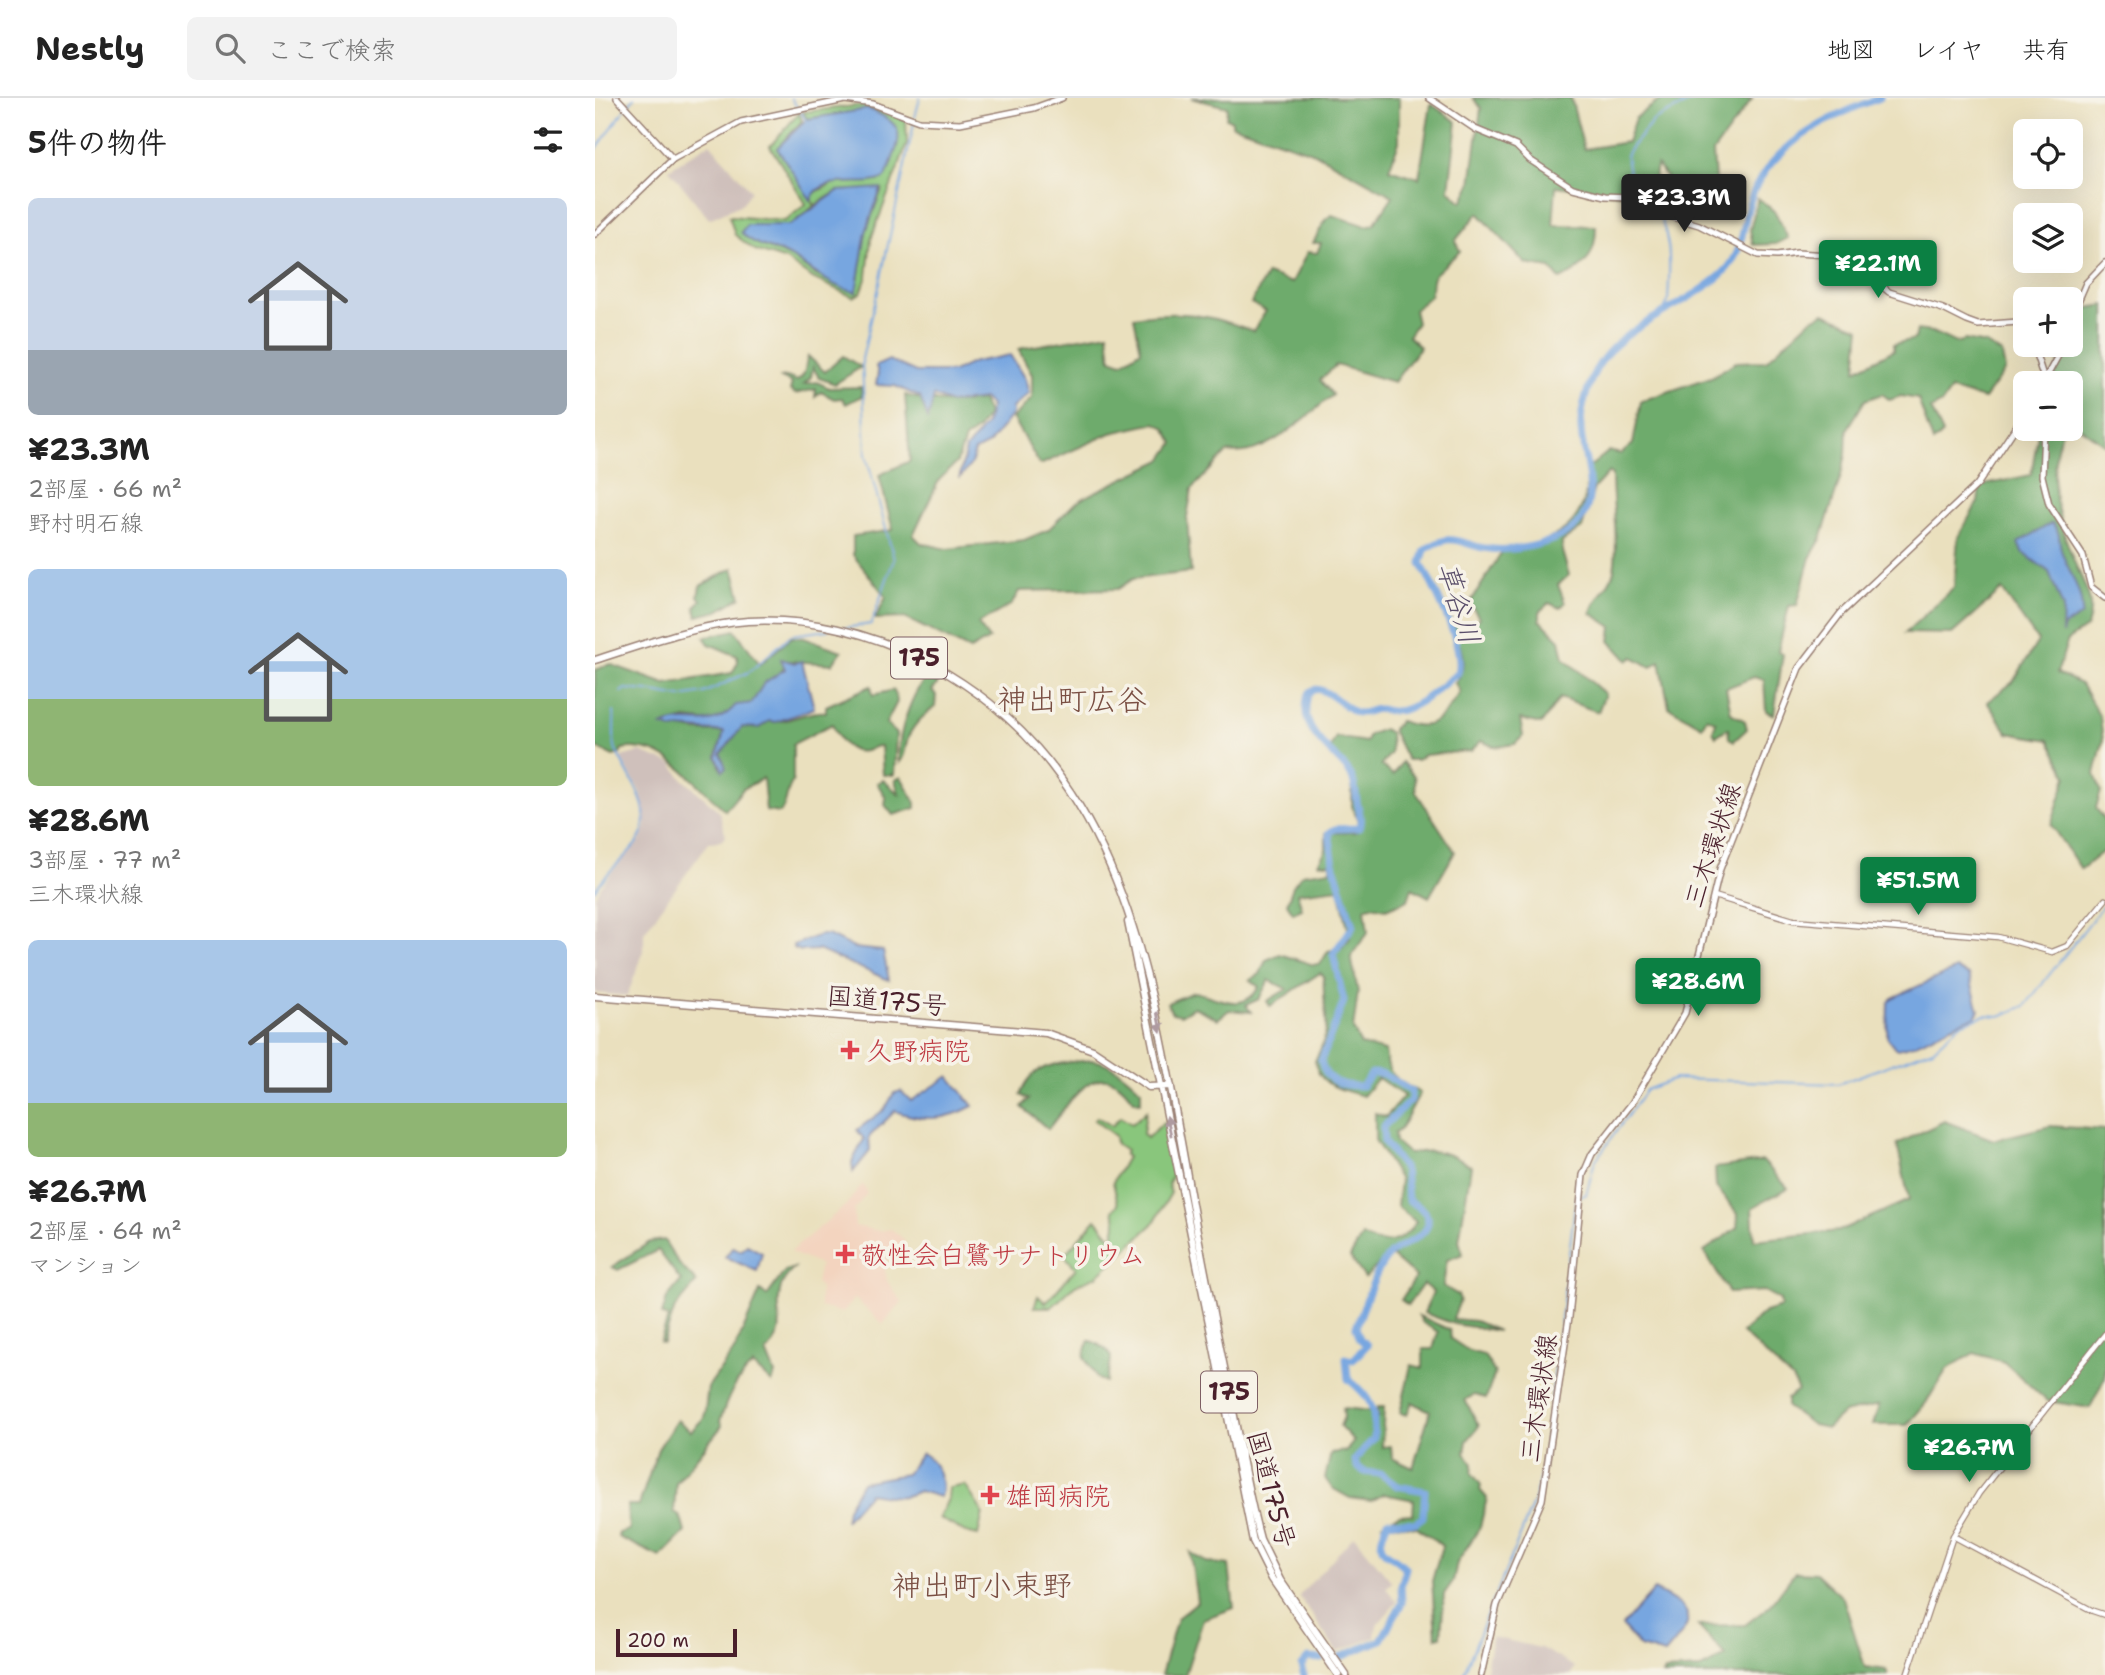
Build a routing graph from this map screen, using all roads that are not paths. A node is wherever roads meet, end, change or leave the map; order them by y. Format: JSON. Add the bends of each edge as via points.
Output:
{"nodes":[{"id":1,"x":617,"y":98,"type":"edge"},
{"id":2,"x":1062,"y":98,"type":"edge"},
{"id":3,"x":1429,"y":98,"type":"edge"},
{"id":4,"x":673,"y":159,"type":"junction"},
{"id":5,"x":595,"y":234,"type":"edge"},
{"id":6,"x":2105,"y":264,"type":"edge"},
{"id":7,"x":2083,"y":291,"type":"edge"},
{"id":8,"x":2013,"y":322,"type":"edge"},
{"id":9,"x":2013,"y":431,"type":"edge"},
{"id":10,"x":2043,"y":441,"type":"edge"},
{"id":11,"x":2105,"y":598,"type":"edge"},
{"id":12,"x":595,"y":660,"type":"edge"},
{"id":13,"x":1714,"y":896,"type":"junction"},
{"id":14,"x":2105,"y":900,"type":"edge"},
{"id":15,"x":1126,"y":909,"type":"junction"},
{"id":16,"x":595,"y":996,"type":"edge"},
{"id":17,"x":1171,"y":1086,"type":"junction"},
{"id":18,"x":1161,"y":1087,"type":"junction"},
{"id":19,"x":2105,"y":1334,"type":"edge"},
{"id":20,"x":1953,"y":1536,"type":"junction"},
{"id":21,"x":2105,"y":1615,"type":"edge"},
{"id":22,"x":1339,"y":1675,"type":"edge"},
{"id":23,"x":1346,"y":1675,"type":"edge"},
{"id":24,"x":1481,"y":1675,"type":"edge"},
{"id":25,"x":1907,"y":1675,"type":"edge"}],
"edges":[{"from":1,"to":4,"type":"main road"},
{"from":2,"to":4,"type":"main road","via":[[1034,108],[940,124],[845,100],[741,122]]},
{"from":3,"to":8,"type":"main road","via":[[1475,129],[1515,146],[1573,188],[1605,197],[1647,198],[1669,216],[1767,256],[1797,253],[1857,260],[1889,292],[1978,325]]},
{"from":4,"to":5,"type":"main road"},
{"from":6,"to":7,"type":"main road"},
{"from":9,"to":13,"type":"main road","name":"三木環状線","via":[[1977,485],[1841,613],[1806,656],[1727,848]]},
{"from":10,"to":11,"type":"main road","via":[[2042,476],[2049,504],[2083,556],[2091,587]]},
{"from":12,"to":15,"type":"highway","name":"国道175号","number":"175","via":[[709,626],[773,621],[843,630],[915,656],[990,702],[1044,754],[1099,836]]},
{"from":13,"to":14,"type":"street","via":[[1793,920],[1998,937],[2052,952],[2067,946]]},
{"from":13,"to":24,"type":"main road","name":"三木環状線","via":[[1685,1013],[1583,1175],[1569,1317],[1542,1500],[1497,1605]]},
{"from":15,"to":17,"type":"highway","name":"国道175号","number":"175","one_way":true,"via":[[1158,1013]]},
{"from":15,"to":18,"type":"highway","name":"国道175号","number":"175"},
{"from":16,"to":18,"type":"highway","name":"国道175号","via":[[1046,1033],[1093,1050],[1146,1086]]},
{"from":17,"to":18,"type":"highway","name":"国道175号"},
{"from":17,"to":23,"type":"highway","name":"国道175号","number":"175","via":[[1259,1536],[1280,1580]]},
{"from":22,"to":18,"type":"highway","name":"国道175号","number":"175","one_way":true,"via":[[1272,1579],[1253,1541]]},
{"from":19,"to":20,"type":"street","via":[[1979,1493]]},
{"from":20,"to":21,"type":"street"},
{"from":20,"to":25,"type":"street"}]}
